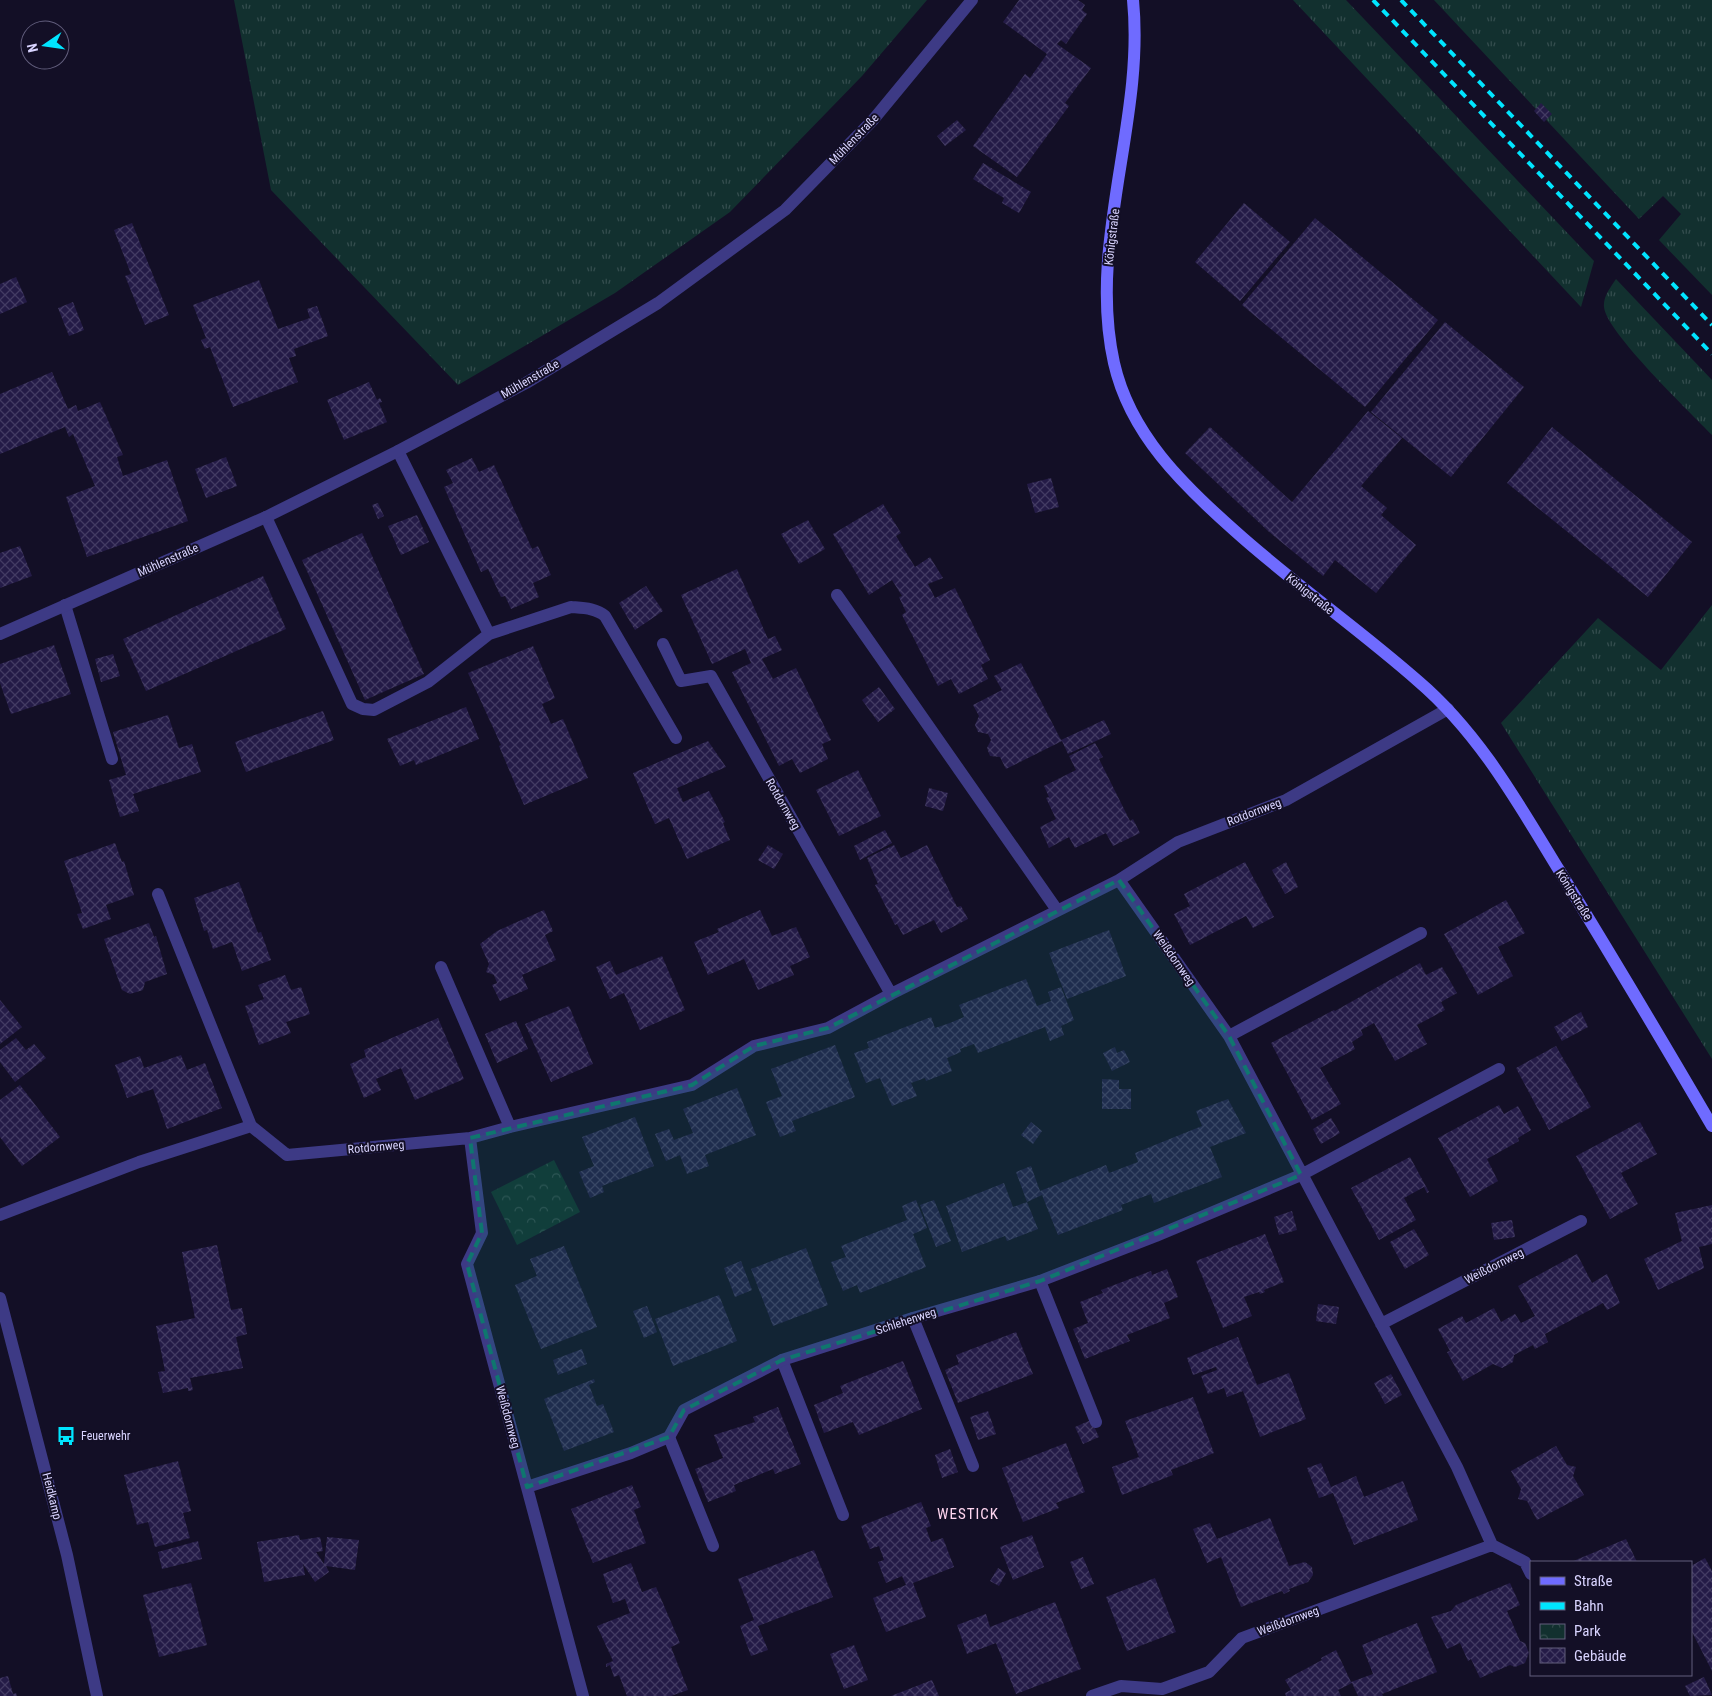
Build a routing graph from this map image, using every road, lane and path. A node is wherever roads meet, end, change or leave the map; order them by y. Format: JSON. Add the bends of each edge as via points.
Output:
{"nodes":[{"id":1,"x":972,"y":0,"type":"edge"},
{"id":2,"x":1133,"y":0,"type":"edge"},
{"id":3,"x":398,"y":451,"type":"junction"},
{"id":4,"x":266,"y":517,"type":"junction"},
{"id":5,"x":837,"y":595,"type":"dead end"},
{"id":6,"x":65,"y":605,"type":"junction"},
{"id":7,"x":0,"y":634,"type":"edge"},
{"id":8,"x":489,"y":634,"type":"junction"},
{"id":9,"x":663,"y":644,"type":"dead end"},
{"id":10,"x":1448,"y":709,"type":"junction"},
{"id":11,"x":676,"y":738,"type":"dead end"},
{"id":12,"x":112,"y":759,"type":"dead end"},
{"id":13,"x":1119,"y":880,"type":"junction"},
{"id":14,"x":158,"y":894,"type":"dead end"},
{"id":15,"x":1058,"y":910,"type":"junction"},
{"id":16,"x":1420,"y":933,"type":"dead end"},
{"id":17,"x":441,"y":967,"type":"dead end"},
{"id":18,"x":891,"y":994,"type":"junction"},
{"id":19,"x":1228,"y":1036,"type":"junction"},
{"id":20,"x":1499,"y":1069,"type":"dead end"},
{"id":21,"x":251,"y":1126,"type":"junction"},
{"id":22,"x":1712,"y":1126,"type":"edge"},
{"id":23,"x":510,"y":1127,"type":"junction"},
{"id":24,"x":470,"y":1138,"type":"junction"},
{"id":25,"x":1301,"y":1175,"type":"junction"},
{"id":26,"x":0,"y":1216,"type":"edge"},
{"id":27,"x":1581,"y":1221,"type":"dead end"},
{"id":28,"x":1040,"y":1281,"type":"junction"},
{"id":29,"x":0,"y":1298,"type":"edge"},
{"id":30,"x":913,"y":1318,"type":"junction"},
{"id":31,"x":1381,"y":1324,"type":"junction"},
{"id":32,"x":782,"y":1360,"type":"junction"},
{"id":33,"x":1096,"y":1422,"type":"dead end"},
{"id":34,"x":669,"y":1437,"type":"junction"},
{"id":35,"x":973,"y":1466,"type":"dead end"},
{"id":36,"x":527,"y":1487,"type":"junction"},
{"id":37,"x":843,"y":1515,"type":"dead end"},
{"id":38,"x":713,"y":1546,"type":"dead end"},
{"id":39,"x":1492,"y":1546,"type":"junction"},
{"id":40,"x":1530,"y":1572,"type":"edge"},
{"id":41,"x":97,"y":1696,"type":"edge"},
{"id":42,"x":583,"y":1696,"type":"edge"},
{"id":43,"x":1092,"y":1696,"type":"edge"}],
"edges":[{"from":1,"to":3,"type":"street","name":"Mühlenstraße","via":[[873,120],[785,210],[658,304],[526,383]]},
{"from":2,"to":10,"type":"street","name":"Königstraße","via":[[1135,38],[1108,261],[1107,303],[1115,365],[1133,414],[1158,454],[1188,488],[1263,556],[1419,681]]},
{"from":3,"to":4,"type":"street","name":"Mühlenstraße"},
{"from":3,"to":8,"type":"street"},
{"from":4,"to":6,"type":"street","name":"Mühlenstraße"},
{"from":4,"to":8,"type":"street","via":[[352,704],[374,710],[428,682]]},
{"from":5,"to":15,"type":"street"},
{"from":6,"to":7,"type":"street","name":"Mühlenstraße"},
{"from":6,"to":12,"type":"street"},
{"from":8,"to":11,"type":"street","via":[[570,607],[599,610],[606,616]]},
{"from":9,"to":18,"type":"street","name":"Rotdornweg","via":[[681,681],[710,676]]},
{"from":10,"to":13,"type":"street","name":"Rotdornweg","via":[[1286,800],[1178,842]]},
{"from":10,"to":22,"type":"street","name":"Königstraße","via":[[1479,744],[1548,852]]},
{"from":13,"to":15,"type":"street","name":"Rotdornweg"},
{"from":13,"to":19,"type":"street","name":"Weißdornweg"},
{"from":14,"to":21,"type":"street","name":"Rotdornweg"},
{"from":15,"to":18,"type":"street","name":"Rotdornweg"},
{"from":16,"to":19,"type":"street"},
{"from":17,"to":23,"type":"street"},
{"from":18,"to":23,"type":"street","name":"Rotdornweg","via":[[828,1028],[754,1046],[692,1085]]},
{"from":19,"to":25,"type":"street","name":"Weißdornweg"},
{"from":20,"to":25,"type":"street"},
{"from":21,"to":24,"type":"street","name":"Rotdornweg","via":[[287,1155]]},
{"from":21,"to":26,"type":"street","via":[[139,1162]]},
{"from":23,"to":24,"type":"street","name":"Rotdornweg"},
{"from":24,"to":36,"type":"street","name":"Weißdornweg","via":[[482,1233],[467,1264]]},
{"from":25,"to":28,"type":"street","name":"Schlehenweg"},
{"from":25,"to":31,"type":"street","name":"Weißdornweg"},
{"from":27,"to":31,"type":"street","name":"Weißdornweg"},
{"from":28,"to":30,"type":"street","name":"Schlehenweg"},
{"from":28,"to":33,"type":"street"},
{"from":29,"to":41,"type":"street","name":"Heidkamp","via":[[60,1528]]},
{"from":30,"to":32,"type":"street","name":"Schlehenweg"},
{"from":30,"to":35,"type":"street"},
{"from":31,"to":39,"type":"street","name":"Weißdornweg","via":[[1457,1466]]},
{"from":32,"to":34,"type":"street","name":"Schlehenweg","via":[[684,1410]]},
{"from":32,"to":37,"type":"street"},
{"from":34,"to":36,"type":"street","via":[[632,1453]]},
{"from":34,"to":38,"type":"street"},
{"from":36,"to":42,"type":"street","name":"Weißdornweg"},
{"from":39,"to":40,"type":"street","via":[[1525,1562]]},
{"from":39,"to":43,"type":"street","name":"Weißdornweg","via":[[1242,1638],[1209,1672],[1162,1689],[1121,1686]]}]}
